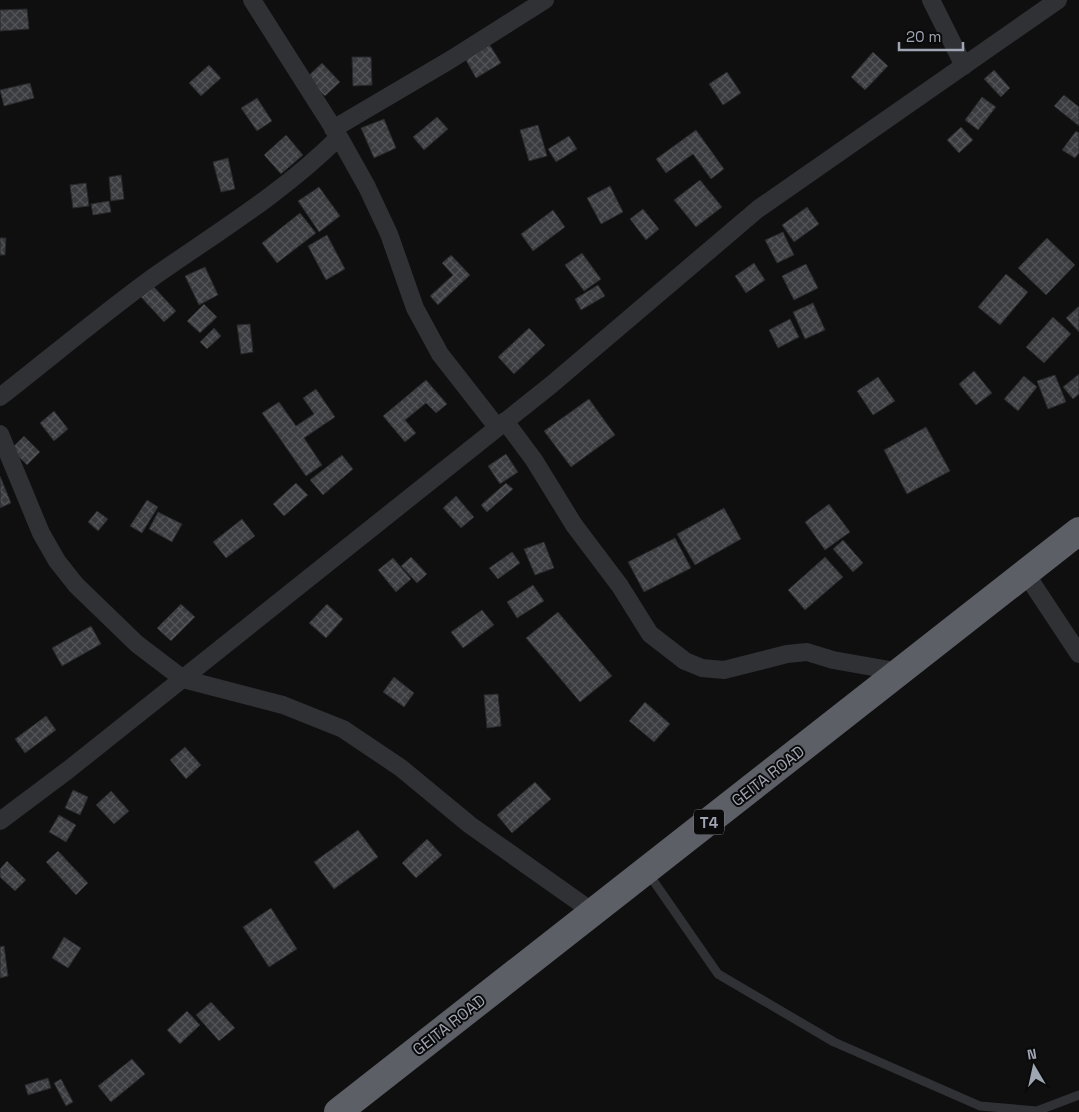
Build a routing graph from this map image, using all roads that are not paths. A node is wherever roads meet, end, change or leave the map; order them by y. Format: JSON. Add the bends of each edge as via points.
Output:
{"nodes":[{"id":1,"x":252,"y":0,"type":"edge"},
{"id":2,"x":545,"y":0,"type":"edge"},
{"id":3,"x":931,"y":0,"type":"edge"},
{"id":4,"x":1058,"y":0,"type":"edge"},
{"id":5,"x":964,"y":66,"type":"junction"},
{"id":6,"x":336,"y":133,"type":"junction"},
{"id":7,"x":0,"y":398,"type":"edge"},
{"id":8,"x":501,"y":424,"type":"junction"},
{"id":9,"x":0,"y":434,"type":"edge"},
{"id":10,"x":1079,"y":531,"type":"edge"},
{"id":11,"x":1026,"y":574,"type":"junction"},
{"id":12,"x":1079,"y":654,"type":"edge"},
{"id":13,"x":901,"y":672,"type":"junction"},
{"id":14,"x":183,"y":679,"type":"junction"},
{"id":15,"x":0,"y":821,"type":"edge"},
{"id":16,"x":647,"y":870,"type":"junction"},
{"id":17,"x":593,"y":912,"type":"junction"},
{"id":18,"x":1079,"y":1095,"type":"edge"},
{"id":19,"x":338,"y":1112,"type":"edge"}],
"edges":[{"from":1,"to":6,"type":"street"},
{"from":2,"to":6,"type":"street"},
{"from":3,"to":5,"type":"street"},
{"from":4,"to":5,"type":"street"},
{"from":5,"to":8,"type":"street","via":[[758,210]]},
{"from":6,"to":7,"type":"street","via":[[315,161],[255,209],[151,279]]},
{"from":6,"to":8,"type":"street","via":[[389,234],[415,308],[440,354]]},
{"from":8,"to":13,"type":"street","via":[[534,460],[574,525],[620,586],[650,634],[685,661],[702,668],[724,670],[807,652]]},
{"from":8,"to":14,"type":"street"},
{"from":9,"to":14,"type":"street","via":[[41,533],[57,562],[137,644]]},
{"from":10,"to":11,"type":"highway","name":"GEITA ROAD","number":"T4"},
{"from":11,"to":12,"type":"street"},
{"from":11,"to":13,"type":"highway","name":"GEITA ROAD","number":"T4"},
{"from":13,"to":16,"type":"highway","name":"GEITA ROAD","number":"T4"},
{"from":14,"to":15,"type":"street"},
{"from":14,"to":17,"type":"street","via":[[283,705],[343,729],[402,768],[470,825]]},
{"from":16,"to":17,"type":"highway","name":"GEITA ROAD","number":"T4"},
{"from":16,"to":18,"type":"lane","via":[[718,974],[834,1042],[980,1106],[1037,1111]]},
{"from":17,"to":19,"type":"highway","name":"GEITA ROAD","number":"T4"}]}
